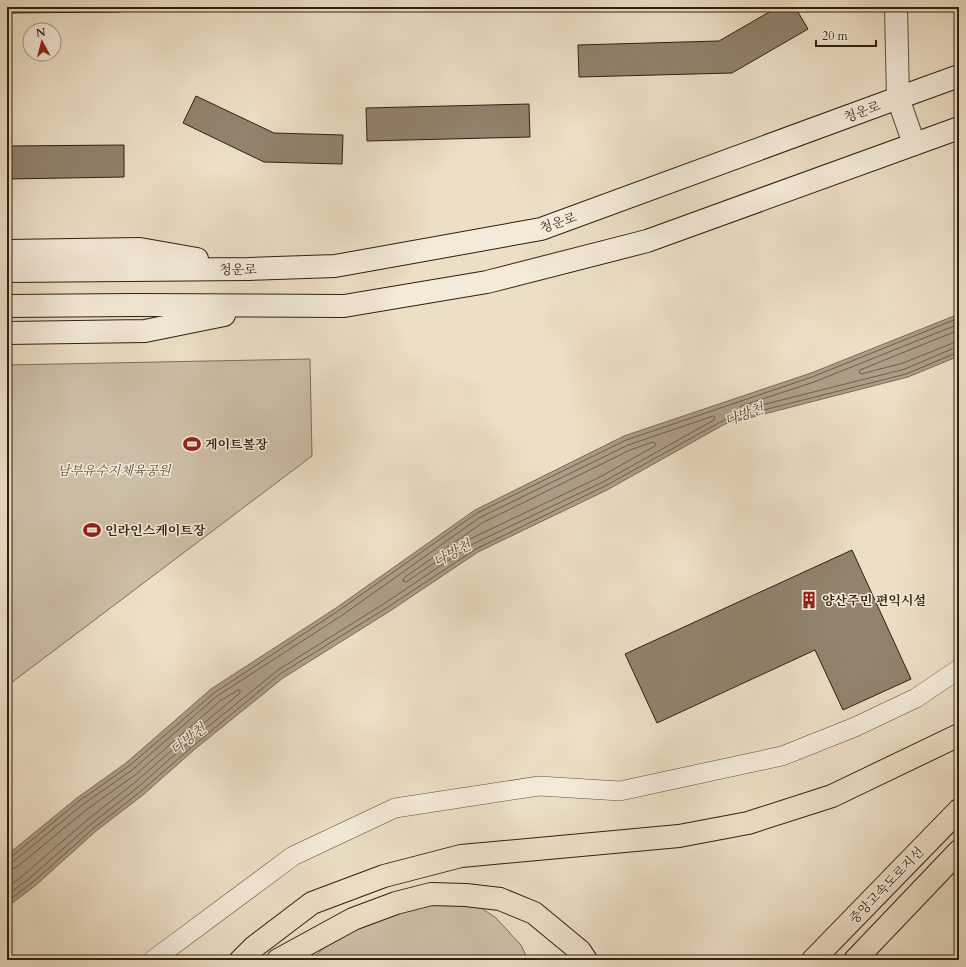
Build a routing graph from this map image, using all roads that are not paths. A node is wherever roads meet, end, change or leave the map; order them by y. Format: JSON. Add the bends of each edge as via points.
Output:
{"nodes":[{"id":1,"x":896,"y":7,"type":"edge"},
{"id":2,"x":959,"y":76,"type":"edge"},
{"id":3,"x":898,"y":98,"type":"junction"},
{"id":4,"x":959,"y":128,"type":"edge"},
{"id":5,"x":914,"y":144,"type":"junction"},
{"id":6,"x":7,"y":251,"type":"edge"},
{"id":7,"x":249,"y":269,"type":"junction"},
{"id":8,"x":7,"y":271,"type":"edge"},
{"id":9,"x":7,"y":306,"type":"edge"},
{"id":10,"x":267,"y":306,"type":"junction"},
{"id":11,"x":7,"y":333,"type":"edge"},
{"id":12,"x":959,"y":668,"type":"edge"},
{"id":13,"x":959,"y":735,"type":"edge"},
{"id":14,"x":959,"y":810,"type":"edge"},
{"id":15,"x":959,"y":851,"type":"edge"},
{"id":16,"x":959,"y":854,"type":"edge"},
{"id":17,"x":153,"y":960,"type":"edge"},
{"id":18,"x":240,"y":960,"type":"edge"},
{"id":19,"x":278,"y":960,"type":"edge"},
{"id":20,"x":586,"y":960,"type":"edge"},
{"id":21,"x":813,"y":960,"type":"edge"},
{"id":22,"x":855,"y":960,"type":"edge"},
{"id":23,"x":876,"y":960,"type":"edge"}],
"edges":[{"from":1,"to":3,"type":"main road"},
{"from":2,"to":3,"type":"main road","name":"청운로"},
{"from":3,"to":5,"type":"main road"},
{"from":3,"to":7,"type":"main road","name":"청운로","via":[[541,229],[335,266]]},
{"from":4,"to":5,"type":"main road"},
{"from":5,"to":10,"type":"main road","via":[[647,241],[487,282],[344,306]]},
{"from":6,"to":7,"type":"main road","via":[[140,249]]},
{"from":7,"to":8,"type":"main road","name":"청운로"},
{"from":9,"to":10,"type":"main road"},
{"from":10,"to":11,"type":"main road","via":[[145,331]]},
{"from":12,"to":17,"type":"street","via":[[916,698],[855,727],[782,756],[620,791],[538,786],[395,808],[293,856]]},
{"from":13,"to":18,"type":"highway","via":[[832,796],[748,823],[679,836],[461,856],[384,876],[312,903]]},
{"from":14,"to":21,"type":"highway","name":"중앙고속도로지선"},
{"from":15,"to":22,"type":"highway"},
{"from":16,"to":23,"type":"highway"},
{"from":19,"to":20,"type":"highway","via":[[353,919],[396,903],[431,894],[500,898],[534,913],[580,951]]}]}
